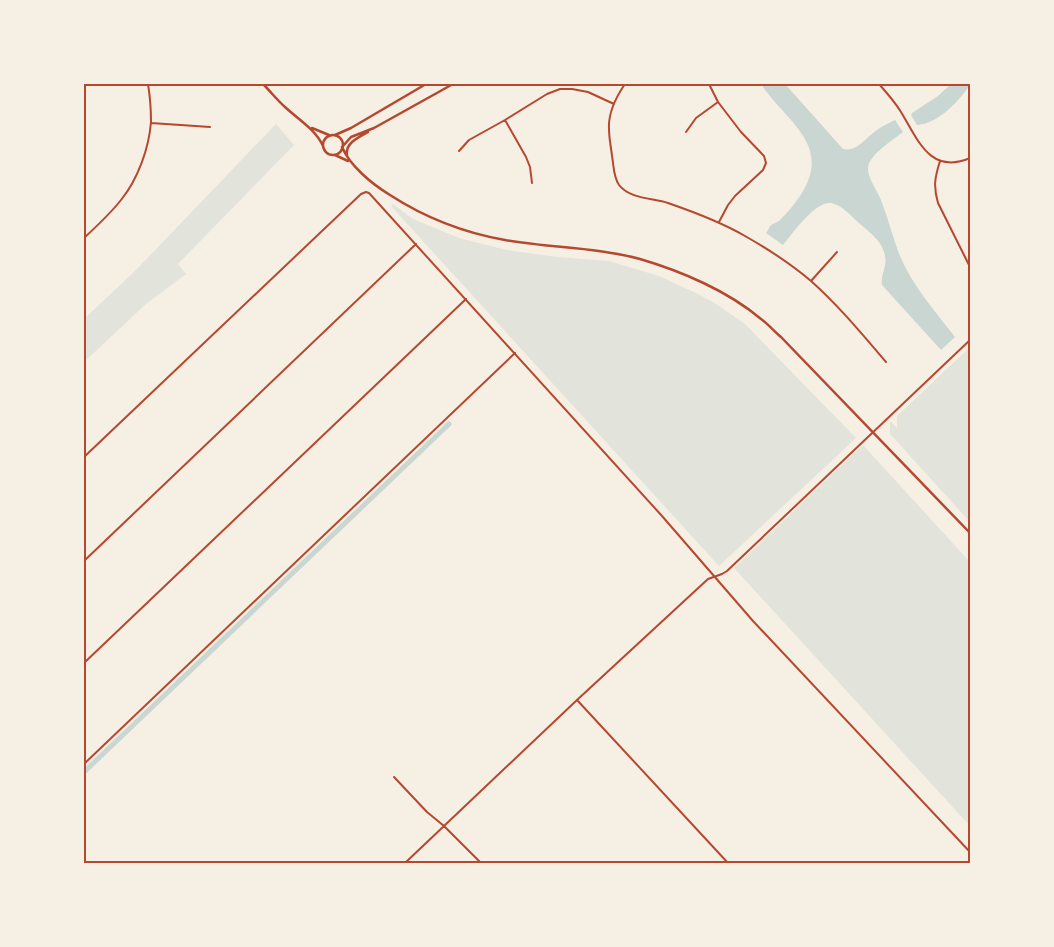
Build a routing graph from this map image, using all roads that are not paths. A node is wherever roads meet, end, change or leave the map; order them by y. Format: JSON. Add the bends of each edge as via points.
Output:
{"nodes":[{"id":1,"x":148,"y":84,"type":"edge"},
{"id":2,"x":264,"y":84,"type":"edge"},
{"id":3,"x":270,"y":84,"type":"edge"},
{"id":4,"x":426,"y":84,"type":"edge"},
{"id":5,"x":453,"y":84,"type":"edge"},
{"id":6,"x":626,"y":84,"type":"edge"},
{"id":7,"x":709,"y":84,"type":"edge"},
{"id":8,"x":879,"y":84,"type":"edge"},
{"id":9,"x":267,"y":87,"type":"junction"},
{"id":10,"x":718,"y":102,"type":"junction"},
{"id":11,"x":614,"y":104,"type":"junction"},
{"id":12,"x":505,"y":120,"type":"junction"},
{"id":13,"x":151,"y":123,"type":"junction"},
{"id":14,"x":210,"y":127,"type":"dead end"},
{"id":15,"x":310,"y":128,"type":"junction"},
{"id":16,"x":374,"y":128,"type":"junction"},
{"id":17,"x":686,"y":132,"type":"dead end"},
{"id":18,"x":330,"y":135,"type":"junction"},
{"id":19,"x":335,"y":135,"type":"junction"},
{"id":20,"x":323,"y":146,"type":"junction"},
{"id":21,"x":342,"y":147,"type":"junction"},
{"id":22,"x":459,"y":151,"type":"dead end"},
{"id":23,"x":333,"y":154,"type":"junction"},
{"id":24,"x":970,"y":158,"type":"edge"},
{"id":25,"x":350,"y":161,"type":"junction"},
{"id":26,"x":940,"y":161,"type":"junction"},
{"id":27,"x":532,"y":182,"type":"dead end"},
{"id":28,"x":719,"y":222,"type":"junction"},
{"id":29,"x":84,"y":238,"type":"edge"},
{"id":30,"x":416,"y":244,"type":"junction"},
{"id":31,"x":837,"y":252,"type":"dead end"},
{"id":32,"x":970,"y":267,"type":"edge"},
{"id":33,"x":811,"y":281,"type":"junction"},
{"id":34,"x":466,"y":299,"type":"junction"},
{"id":35,"x":970,"y":340,"type":"edge"},
{"id":36,"x":515,"y":353,"type":"junction"},
{"id":37,"x":886,"y":362,"type":"dead end"},
{"id":38,"x":873,"y":432,"type":"junction"},
{"id":39,"x":84,"y":457,"type":"edge"},
{"id":40,"x":970,"y":533,"type":"edge"},
{"id":41,"x":84,"y":561,"type":"edge"},
{"id":42,"x":715,"y":576,"type":"junction"},
{"id":43,"x":84,"y":663,"type":"edge"},
{"id":44,"x":577,"y":700,"type":"junction"},
{"id":45,"x":84,"y":764,"type":"edge"},
{"id":46,"x":394,"y":777,"type":"dead end"},
{"id":47,"x":444,"y":826,"type":"junction"},
{"id":48,"x":970,"y":852,"type":"edge"},
{"id":49,"x":405,"y":863,"type":"edge"},
{"id":50,"x":480,"y":863,"type":"edge"},
{"id":51,"x":728,"y":863,"type":"edge"}],
"edges":[{"from":1,"to":13,"type":"street"},
{"from":2,"to":9,"type":"street"},
{"from":3,"to":9,"type":"street"},
{"from":4,"to":19,"type":"street"},
{"from":5,"to":16,"type":"street"},
{"from":6,"to":11,"type":"street"},
{"from":7,"to":10,"type":"street"},
{"from":8,"to":26,"type":"street","via":[[899,109],[922,148]]},
{"from":9,"to":15,"type":"street"},
{"from":10,"to":17,"type":"street","via":[[696,118]]},
{"from":10,"to":28,"type":"street","via":[[764,156],[766,163],[763,170],[735,196]]},
{"from":11,"to":12,"type":"street","via":[[588,92],[560,89]]},
{"from":11,"to":28,"type":"street","via":[[608,128],[615,178],[621,186],[630,193]]},
{"from":12,"to":22,"type":"street","via":[[469,140]]},
{"from":12,"to":27,"type":"street","via":[[526,157]]},
{"from":13,"to":14,"type":"street"},
{"from":13,"to":29,"type":"street","via":[[142,164],[132,184]]},
{"from":15,"to":18,"type":"street"},
{"from":15,"to":20,"type":"street"},
{"from":16,"to":21,"type":"street","via":[[351,137]]},
{"from":16,"to":25,"type":"street","via":[[347,147]]},
{"from":18,"to":19,"type":"street"},
{"from":18,"to":20,"type":"street","via":[[325,138]]},
{"from":19,"to":21,"type":"street","via":[[342,140]]},
{"from":20,"to":23,"type":"street","via":[[326,152]]},
{"from":21,"to":23,"type":"street"},
{"from":21,"to":25,"type":"street"},
{"from":23,"to":25,"type":"street"},
{"from":24,"to":26,"type":"street","via":[[962,162]]},
{"from":25,"to":38,"type":"street","via":[[393,197],[462,229],[505,240],[624,255],[679,272],[710,286],[767,324]]},
{"from":26,"to":32,"type":"street","via":[[934,180],[936,198]]},
{"from":28,"to":33,"type":"street","via":[[787,262]]},
{"from":30,"to":34,"type":"street"},
{"from":30,"to":39,"type":"street","via":[[372,195],[361,194]]},
{"from":30,"to":41,"type":"street"},
{"from":31,"to":33,"type":"street"},
{"from":33,"to":37,"type":"street"},
{"from":34,"to":36,"type":"street"},
{"from":34,"to":43,"type":"street"},
{"from":35,"to":38,"type":"street"},
{"from":36,"to":42,"type":"street"},
{"from":36,"to":45,"type":"street"},
{"from":38,"to":40,"type":"street"},
{"from":38,"to":42,"type":"street","via":[[727,571]]},
{"from":42,"to":44,"type":"street"},
{"from":42,"to":48,"type":"street","via":[[753,621]]},
{"from":44,"to":47,"type":"street"},
{"from":44,"to":51,"type":"street"},
{"from":46,"to":47,"type":"street"},
{"from":47,"to":49,"type":"street"},
{"from":47,"to":50,"type":"street"}]}
